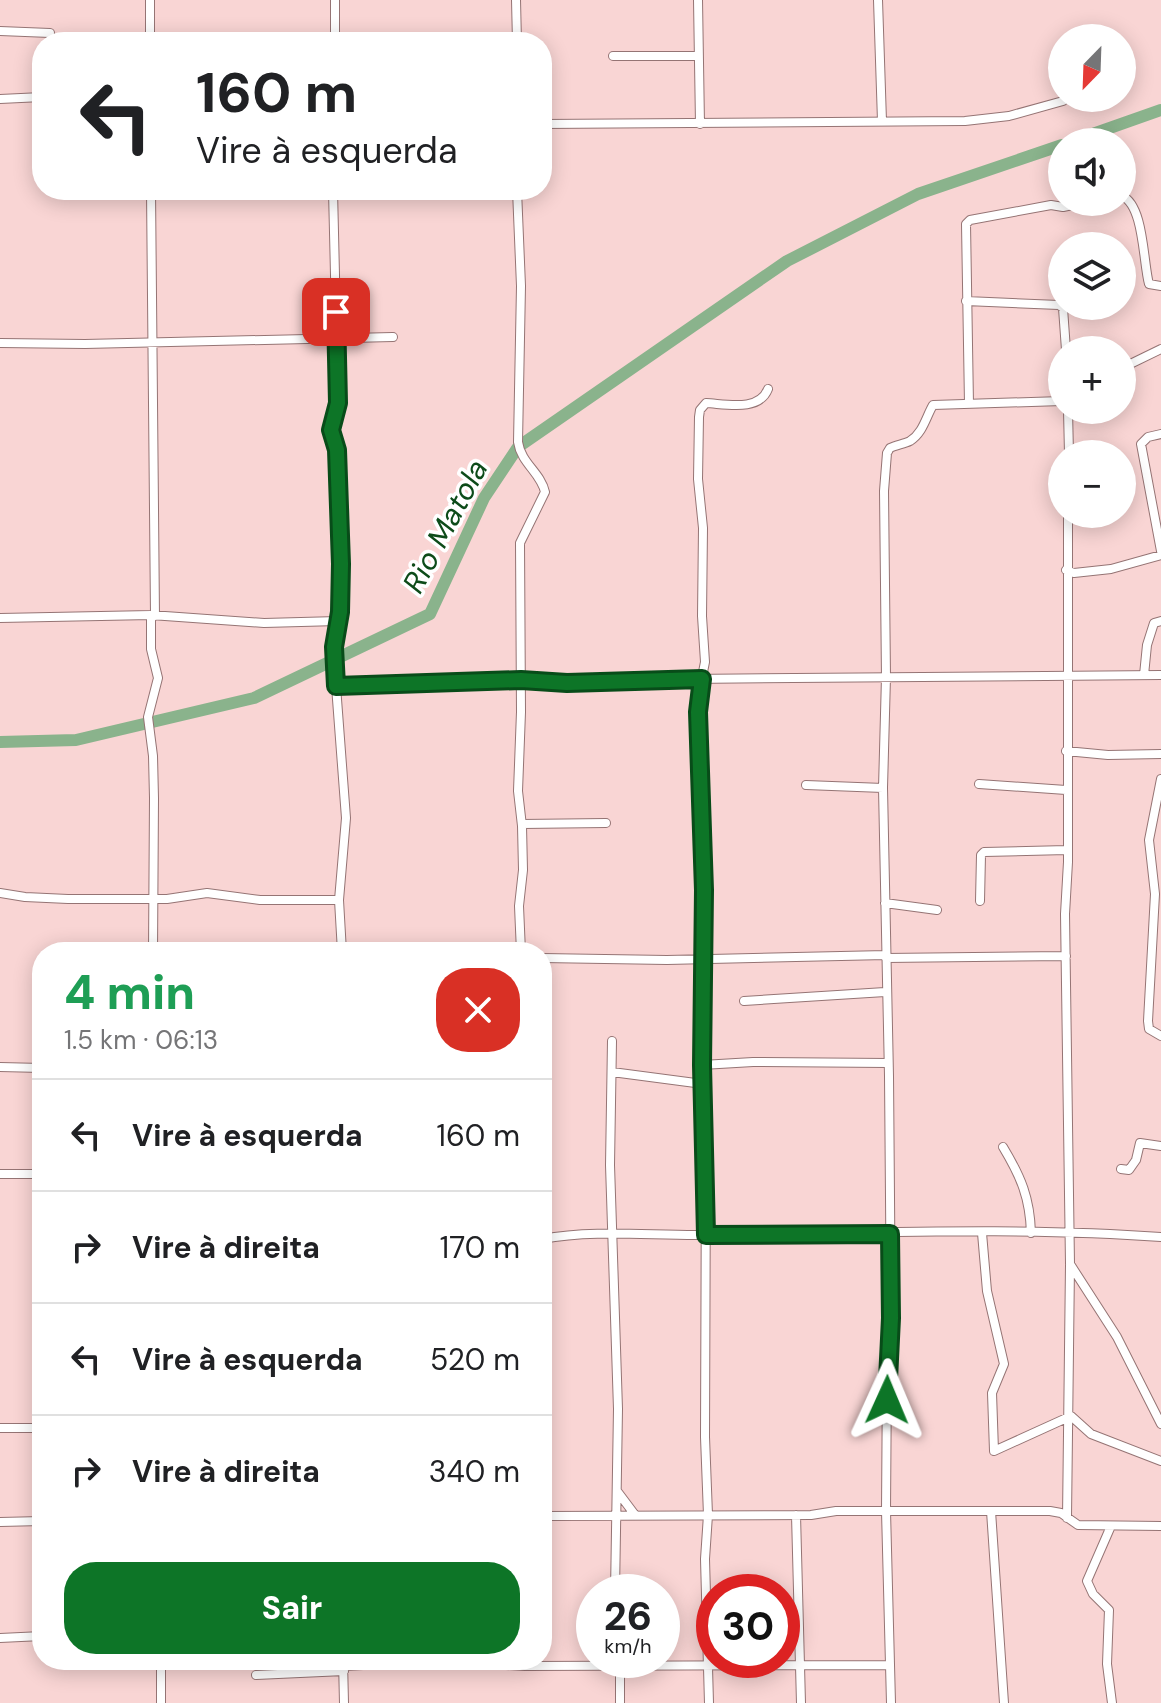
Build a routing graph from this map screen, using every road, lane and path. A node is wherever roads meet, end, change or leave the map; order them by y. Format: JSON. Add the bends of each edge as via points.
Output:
{"nodes":[{"id":1,"x":150,"y":0,"type":"edge"},
{"id":2,"x":335,"y":0,"type":"edge"},
{"id":3,"x":516,"y":0,"type":"edge"},
{"id":4,"x":698,"y":0,"type":"edge"},
{"id":5,"x":878,"y":0,"type":"edge"},
{"id":6,"x":0,"y":31,"type":"edge"},
{"id":7,"x":32,"y":32,"type":"edge"},
{"id":8,"x":150,"y":32,"type":"edge"},
{"id":9,"x":335,"y":32,"type":"edge"},
{"id":10,"x":517,"y":32,"type":"edge"},
{"id":11,"x":613,"y":56,"type":"dead end"},
{"id":12,"x":698,"y":56,"type":"junction"},
{"id":13,"x":32,"y":97,"type":"edge"},
{"id":14,"x":0,"y":99,"type":"edge"},
{"id":15,"x":1048,"y":105,"type":"edge"},
{"id":16,"x":882,"y":121,"type":"junction"},
{"id":17,"x":552,"y":124,"type":"edge"},
{"id":18,"x":700,"y":124,"type":"junction"},
{"id":19,"x":151,"y":200,"type":"edge"},
{"id":20,"x":333,"y":200,"type":"edge"},
{"id":21,"x":517,"y":200,"type":"edge"},
{"id":22,"x":1048,"y":206,"type":"edge"},
{"id":23,"x":1136,"y":214,"type":"edge"},
{"id":24,"x":1161,"y":286,"type":"edge"},
{"id":25,"x":966,"y":301,"type":"junction"},
{"id":26,"x":1065,"y":336,"type":"edge"},
{"id":27,"x":393,"y":337,"type":"dead end"},
{"id":28,"x":337,"y":340,"type":"junction"},
{"id":29,"x":153,"y":341,"type":"junction"},
{"id":30,"x":0,"y":343,"type":"edge"},
{"id":31,"x":1161,"y":349,"type":"edge"},
{"id":32,"x":1136,"y":361,"type":"edge"},
{"id":33,"x":768,"y":389,"type":"dead end"},
{"id":34,"x":1048,"y":401,"type":"edge"},
{"id":35,"x":969,"y":404,"type":"junction"},
{"id":36,"x":1161,"y":434,"type":"edge"},
{"id":37,"x":1068,"y":528,"type":"edge"},
{"id":38,"x":1161,"y":553,"type":"edge"},
{"id":39,"x":1070,"y":572,"type":"junction"},
{"id":40,"x":153,"y":616,"type":"junction"},
{"id":41,"x":0,"y":618,"type":"edge"},
{"id":42,"x":338,"y":621,"type":"junction"},
{"id":43,"x":1161,"y":621,"type":"edge"},
{"id":44,"x":1144,"y":675,"type":"junction"},
{"id":45,"x":1161,"y":675,"type":"edge"},
{"id":46,"x":1068,"y":676,"type":"junction"},
{"id":47,"x":886,"y":677,"type":"junction"},
{"id":48,"x":702,"y":679,"type":"junction"},
{"id":49,"x":521,"y":680,"type":"junction"},
{"id":50,"x":336,"y":686,"type":"junction"},
{"id":51,"x":1066,"y":751,"type":"junction"},
{"id":52,"x":1161,"y":754,"type":"edge"},
{"id":53,"x":1161,"y":779,"type":"edge"},
{"id":54,"x":979,"y":784,"type":"dead end"},
{"id":55,"x":806,"y":785,"type":"dead end"},
{"id":56,"x":883,"y":788,"type":"junction"},
{"id":57,"x":1066,"y":790,"type":"junction"},
{"id":58,"x":1160,"y":790,"type":"edge"},
{"id":59,"x":606,"y":823,"type":"dead end"},
{"id":60,"x":522,"y":824,"type":"junction"},
{"id":61,"x":1067,"y":850,"type":"junction"},
{"id":62,"x":1157,"y":881,"type":"edge"},
{"id":63,"x":0,"y":893,"type":"edge"},
{"id":64,"x":154,"y":897,"type":"junction"},
{"id":65,"x":339,"y":900,"type":"junction"},
{"id":66,"x":980,"y":901,"type":"dead end"},
{"id":67,"x":885,"y":903,"type":"junction"},
{"id":68,"x":937,"y":910,"type":"dead end"},
{"id":69,"x":153,"y":942,"type":"edge"},
{"id":70,"x":341,"y":942,"type":"edge"},
{"id":71,"x":521,"y":942,"type":"edge"},
{"id":72,"x":886,"y":956,"type":"junction"},
{"id":73,"x":1066,"y":956,"type":"junction"},
{"id":74,"x":552,"y":958,"type":"edge"},
{"id":75,"x":703,"y":958,"type":"junction"},
{"id":76,"x":885,"y":992,"type":"junction"},
{"id":77,"x":744,"y":1001,"type":"dead end"},
{"id":78,"x":1161,"y":1036,"type":"edge"},
{"id":79,"x":612,"y":1041,"type":"dead end"},
{"id":80,"x":888,"y":1063,"type":"junction"},
{"id":81,"x":702,"y":1065,"type":"junction"},
{"id":82,"x":0,"y":1067,"type":"edge"},
{"id":83,"x":32,"y":1068,"type":"edge"},
{"id":84,"x":612,"y":1072,"type":"junction"},
{"id":85,"x":703,"y":1084,"type":"junction"},
{"id":86,"x":1161,"y":1146,"type":"edge"},
{"id":87,"x":1003,"y":1147,"type":"dead end"},
{"id":88,"x":1121,"y":1169,"type":"dead end"},
{"id":89,"x":0,"y":1174,"type":"edge"},
{"id":90,"x":32,"y":1174,"type":"edge"},
{"id":91,"x":1071,"y":1232,"type":"junction"},
{"id":92,"x":982,"y":1233,"type":"junction"},
{"id":93,"x":1031,"y":1233,"type":"junction"},
{"id":94,"x":614,"y":1234,"type":"junction"},
{"id":95,"x":890,"y":1234,"type":"junction"},
{"id":96,"x":706,"y":1235,"type":"junction"},
{"id":97,"x":552,"y":1237,"type":"edge"},
{"id":98,"x":1161,"y":1237,"type":"edge"},
{"id":99,"x":1070,"y":1264,"type":"junction"},
{"id":100,"x":1068,"y":1416,"type":"junction"},
{"id":101,"x":1161,"y":1424,"type":"edge"},
{"id":102,"x":0,"y":1428,"type":"edge"},
{"id":103,"x":32,"y":1428,"type":"edge"},
{"id":104,"x":1161,"y":1461,"type":"edge"},
{"id":105,"x":617,"y":1490,"type":"junction"},
{"id":106,"x":886,"y":1511,"type":"junction"},
{"id":107,"x":991,"y":1511,"type":"junction"},
{"id":108,"x":615,"y":1515,"type":"junction"},
{"id":109,"x":635,"y":1515,"type":"junction"},
{"id":110,"x":708,"y":1515,"type":"junction"},
{"id":111,"x":796,"y":1515,"type":"junction"},
{"id":112,"x":552,"y":1516,"type":"edge"},
{"id":113,"x":1067,"y":1518,"type":"junction"},
{"id":114,"x":32,"y":1521,"type":"edge"},
{"id":115,"x":0,"y":1522,"type":"edge"},
{"id":116,"x":1111,"y":1526,"type":"junction"},
{"id":117,"x":1161,"y":1526,"type":"edge"},
{"id":118,"x":615,"y":1574,"type":"edge"},
{"id":119,"x":706,"y":1574,"type":"edge"},
{"id":120,"x":32,"y":1636,"type":"edge"},
{"id":121,"x":0,"y":1638,"type":"edge"},
{"id":122,"x":552,"y":1663,"type":"edge"},
{"id":123,"x":576,"y":1663,"type":"edge"},
{"id":124,"x":890,"y":1665,"type":"junction"},
{"id":125,"x":801,"y":1667,"type":"junction"},
{"id":126,"x":161,"y":1670,"type":"edge"},
{"id":127,"x":304,"y":1670,"type":"edge"},
{"id":128,"x":343,"y":1670,"type":"edge"},
{"id":129,"x":256,"y":1675,"type":"dead end"},
{"id":130,"x":620,"y":1678,"type":"edge"},
{"id":131,"x":709,"y":1678,"type":"edge"},
{"id":132,"x":161,"y":1703,"type":"edge"},
{"id":133,"x":344,"y":1703,"type":"edge"},
{"id":134,"x":620,"y":1703,"type":"edge"},
{"id":135,"x":709,"y":1703,"type":"edge"},
{"id":136,"x":801,"y":1703,"type":"edge"},
{"id":137,"x":891,"y":1703,"type":"edge"},
{"id":138,"x":1004,"y":1703,"type":"edge"},
{"id":139,"x":1112,"y":1703,"type":"edge"}],
"edges":[{"from":1,"to":8,"type":"street"},
{"from":2,"to":9,"type":"street"},
{"from":3,"to":10,"type":"street"},
{"from":4,"to":12,"type":"street"},
{"from":5,"to":16,"type":"street"},
{"from":6,"to":7,"type":"street"},
{"from":11,"to":12,"type":"street"},
{"from":12,"to":18,"type":"street"},
{"from":13,"to":14,"type":"street"},
{"from":15,"to":16,"type":"street","via":[[979,120]]},
{"from":16,"to":18,"type":"street"},
{"from":17,"to":18,"type":"street"},
{"from":19,"to":29,"type":"street"},
{"from":20,"to":28,"type":"street"},
{"from":21,"to":49,"type":"street","via":[[518,442],[521,457],[545,492],[520,543]]},
{"from":22,"to":25,"type":"street","via":[[970,220],[964,235]]},
{"from":23,"to":24,"type":"street","via":[[1149,284]]},
{"from":25,"to":26,"type":"street","via":[[1059,305]]},
{"from":25,"to":35,"type":"street"},
{"from":27,"to":28,"type":"street"},
{"from":28,"to":29,"type":"street"},
{"from":28,"to":42,"type":"street","via":[[338,403],[331,430],[337,450]]},
{"from":29,"to":30,"type":"street"},
{"from":29,"to":40,"type":"street"},
{"from":31,"to":32,"type":"street"},
{"from":33,"to":48,"type":"street","via":[[754,403],[706,403],[700,410]]},
{"from":34,"to":35,"type":"street"},
{"from":35,"to":47,"type":"street","via":[[933,405],[922,429],[887,453]]},
{"from":36,"to":38,"type":"street","via":[[1141,444]]},
{"from":37,"to":39,"type":"street"},
{"from":38,"to":39,"type":"street","via":[[1111,569]]},
{"from":39,"to":46,"type":"street"},
{"from":40,"to":41,"type":"street"},
{"from":40,"to":42,"type":"street"},
{"from":40,"to":64,"type":"street","via":[[151,649],[158,678],[148,717]]},
{"from":42,"to":50,"type":"street"},
{"from":43,"to":44,"type":"street","via":[[1150,630]]},
{"from":44,"to":45,"type":"street"},
{"from":44,"to":46,"type":"street"},
{"from":46,"to":47,"type":"street"},
{"from":46,"to":51,"type":"street"},
{"from":47,"to":48,"type":"street"},
{"from":47,"to":56,"type":"street"},
{"from":48,"to":49,"type":"street"},
{"from":48,"to":75,"type":"street","via":[[698,712]]},
{"from":49,"to":50,"type":"street"},
{"from":49,"to":60,"type":"street"},
{"from":50,"to":65,"type":"street","via":[[346,818]]},
{"from":51,"to":52,"type":"street"},
{"from":51,"to":57,"type":"street"},
{"from":53,"to":58,"type":"street"},
{"from":54,"to":57,"type":"street"},
{"from":55,"to":56,"type":"street"},
{"from":56,"to":67,"type":"street"},
{"from":57,"to":61,"type":"street"},
{"from":58,"to":62,"type":"street","via":[[1149,840]]},
{"from":59,"to":60,"type":"street"},
{"from":60,"to":71,"type":"street"},
{"from":61,"to":66,"type":"street","via":[[984,852]]},
{"from":61,"to":73,"type":"street"},
{"from":62,"to":78,"type":"street","via":[[1148,1021],[1149,1029]]},
{"from":63,"to":64,"type":"street","via":[[68,899]]},
{"from":64,"to":65,"type":"street","via":[[207,893],[260,900]]},
{"from":64,"to":69,"type":"street"},
{"from":65,"to":70,"type":"street"},
{"from":67,"to":68,"type":"street"},
{"from":67,"to":72,"type":"street"},
{"from":72,"to":73,"type":"street"},
{"from":72,"to":75,"type":"street"},
{"from":72,"to":76,"type":"street"},
{"from":73,"to":91,"type":"street"},
{"from":74,"to":75,"type":"street"},
{"from":75,"to":81,"type":"street"},
{"from":76,"to":77,"type":"street"},
{"from":76,"to":80,"type":"street"},
{"from":79,"to":84,"type":"street"},
{"from":80,"to":81,"type":"street"},
{"from":80,"to":95,"type":"street"},
{"from":81,"to":85,"type":"street"},
{"from":82,"to":83,"type":"street"},
{"from":84,"to":85,"type":"street"},
{"from":84,"to":94,"type":"street"},
{"from":85,"to":96,"type":"street"},
{"from":86,"to":88,"type":"street","via":[[1140,1143],[1132,1167]]},
{"from":87,"to":93,"type":"street","via":[[1026,1192]]},
{"from":89,"to":90,"type":"street"},
{"from":91,"to":93,"type":"street"},
{"from":91,"to":98,"type":"street"},
{"from":91,"to":99,"type":"street"},
{"from":92,"to":93,"type":"street"},
{"from":92,"to":95,"type":"street"},
{"from":92,"to":100,"type":"street","via":[[987,1291],[1004,1364],[992,1393],[994,1451]]},
{"from":94,"to":96,"type":"street"},
{"from":94,"to":97,"type":"street"},
{"from":94,"to":105,"type":"street"},
{"from":95,"to":96,"type":"street"},
{"from":95,"to":106,"type":"street"},
{"from":96,"to":110,"type":"street"},
{"from":99,"to":100,"type":"street"},
{"from":99,"to":101,"type":"street","via":[[1117,1337]]},
{"from":100,"to":104,"type":"street","via":[[1091,1434]]},
{"from":100,"to":113,"type":"street"},
{"from":102,"to":103,"type":"street"},
{"from":105,"to":108,"type":"street"},
{"from":105,"to":109,"type":"street"},
{"from":106,"to":107,"type":"street"},
{"from":106,"to":111,"type":"street"},
{"from":106,"to":124,"type":"street"},
{"from":107,"to":113,"type":"street","via":[[1050,1511]]},
{"from":107,"to":138,"type":"street"},
{"from":108,"to":109,"type":"street"},
{"from":108,"to":112,"type":"street"},
{"from":108,"to":118,"type":"street"},
{"from":109,"to":110,"type":"street"},
{"from":110,"to":111,"type":"street"},
{"from":110,"to":119,"type":"street"},
{"from":111,"to":125,"type":"street"},
{"from":113,"to":116,"type":"street","via":[[1075,1525]]},
{"from":114,"to":115,"type":"street"},
{"from":116,"to":117,"type":"street"},
{"from":116,"to":139,"type":"street","via":[[1087,1581],[1109,1610]]},
{"from":120,"to":121,"type":"street"},
{"from":122,"to":123,"type":"street"},
{"from":124,"to":125,"type":"street"},
{"from":124,"to":137,"type":"street"},
{"from":125,"to":136,"type":"street"},
{"from":126,"to":132,"type":"street"},
{"from":127,"to":129,"type":"street"},
{"from":128,"to":133,"type":"street"},
{"from":130,"to":134,"type":"street"},
{"from":131,"to":135,"type":"street"}]}
